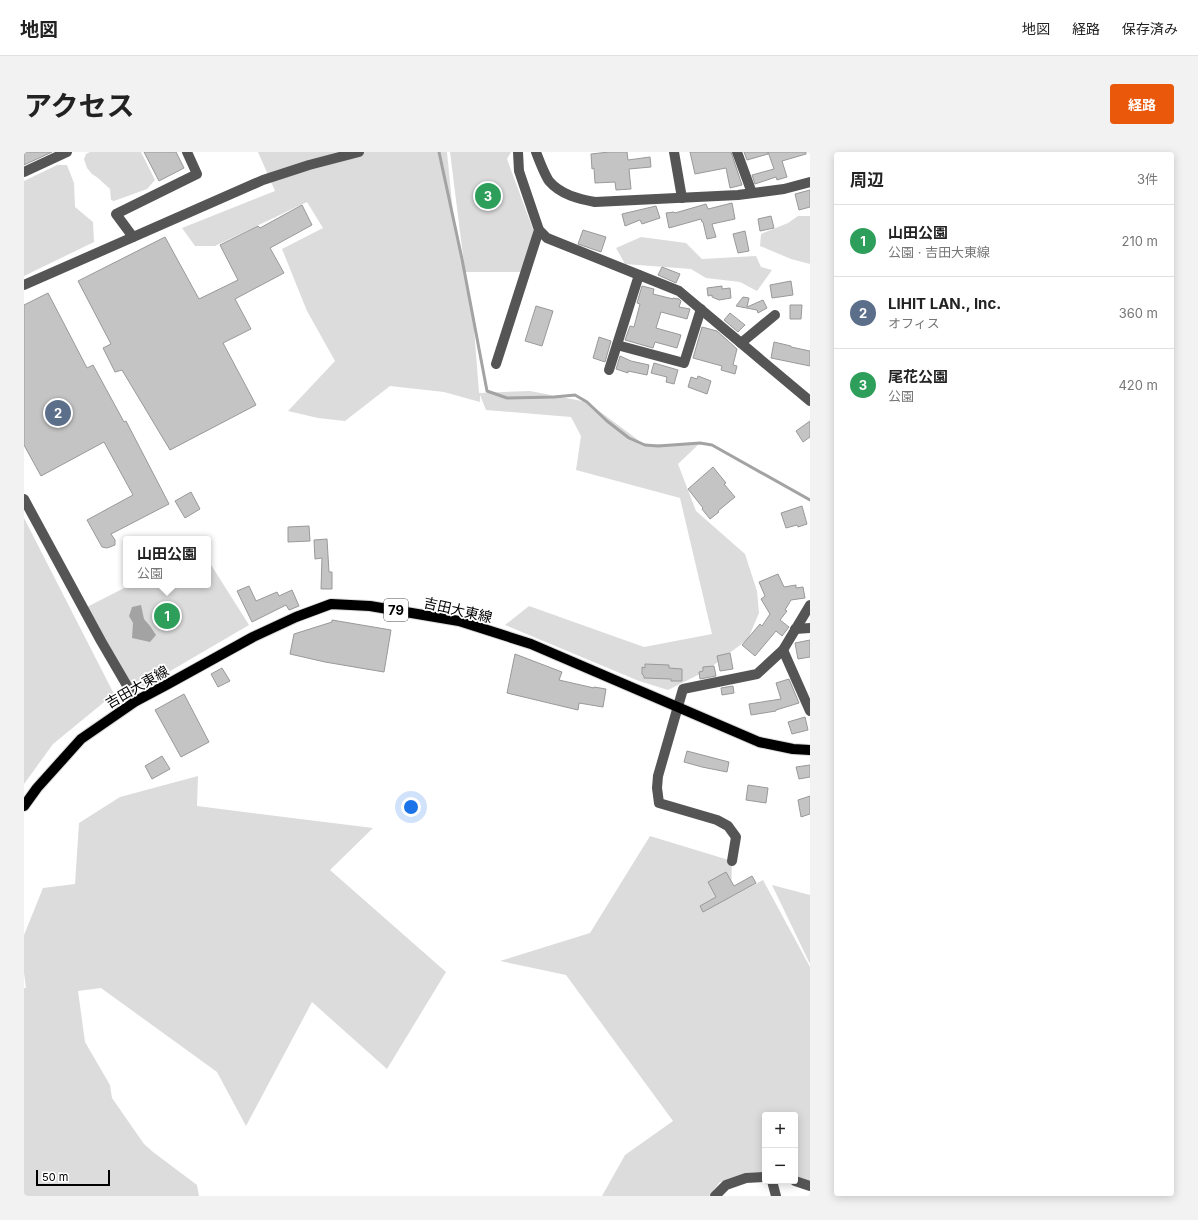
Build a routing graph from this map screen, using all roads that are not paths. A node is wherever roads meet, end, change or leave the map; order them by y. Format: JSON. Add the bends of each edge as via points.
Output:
{"nodes":[{"id":1,"x":67,"y":152,"type":"edge"},
{"id":2,"x":187,"y":152,"type":"edge"},
{"id":3,"x":359,"y":152,"type":"edge"},
{"id":4,"x":518,"y":152,"type":"edge"},
{"id":5,"x":536,"y":152,"type":"edge"},
{"id":6,"x":674,"y":152,"type":"edge"},
{"id":7,"x":737,"y":152,"type":"edge"},
{"id":8,"x":24,"y":172,"type":"edge"},
{"id":9,"x":810,"y":182,"type":"edge"},
{"id":10,"x":752,"y":194,"type":"junction"},
{"id":11,"x":682,"y":198,"type":"junction"},
{"id":12,"x":540,"y":230,"type":"junction"},
{"id":13,"x":133,"y":237,"type":"junction"},
{"id":14,"x":639,"y":275,"type":"junction"},
{"id":15,"x":24,"y":285,"type":"edge"},
{"id":16,"x":701,"y":309,"type":"junction"},
{"id":17,"x":775,"y":315,"type":"dead end"},
{"id":18,"x":741,"y":343,"type":"junction"},
{"id":19,"x":617,"y":346,"type":"junction"},
{"id":20,"x":496,"y":364,"type":"dead end"},
{"id":21,"x":609,"y":370,"type":"dead end"},
{"id":22,"x":810,"y":401,"type":"edge"},
{"id":23,"x":24,"y":499,"type":"edge"},
{"id":24,"x":810,"y":605,"type":"edge"},
{"id":25,"x":810,"y":628,"type":"edge"},
{"id":26,"x":794,"y":629,"type":"junction"},
{"id":27,"x":783,"y":650,"type":"junction"},
{"id":28,"x":136,"y":701,"type":"junction"},
{"id":29,"x":677,"y":706,"type":"junction"},
{"id":30,"x":810,"y":711,"type":"edge"},
{"id":31,"x":810,"y":750,"type":"edge"},
{"id":32,"x":24,"y":806,"type":"edge"},
{"id":33,"x":732,"y":861,"type":"dead end"},
{"id":34,"x":762,"y":1177,"type":"edge"},
{"id":35,"x":798,"y":1182,"type":"edge"},
{"id":36,"x":773,"y":1184,"type":"edge"},
{"id":37,"x":810,"y":1186,"type":"edge"},
{"id":38,"x":714,"y":1196,"type":"edge"},
{"id":39,"x":776,"y":1196,"type":"edge"}],
"edges":[{"from":1,"to":8,"type":"street"},
{"from":2,"to":13,"type":"street","via":[[197,174],[116,214]]},
{"from":3,"to":13,"type":"street","via":[[263,180]]},
{"from":4,"to":12,"type":"street","via":[[519,171]]},
{"from":5,"to":11,"type":"street","via":[[549,181],[564,193],[579,199],[595,202]]},
{"from":6,"to":11,"type":"street"},
{"from":7,"to":10,"type":"street"},
{"from":9,"to":10,"type":"street"},
{"from":10,"to":11,"type":"street"},
{"from":12,"to":14,"type":"street","via":[[547,238]]},
{"from":12,"to":20,"type":"street"},
{"from":13,"to":15,"type":"street"},
{"from":14,"to":16,"type":"street","via":[[679,291]]},
{"from":14,"to":19,"type":"street"},
{"from":16,"to":18,"type":"street"},
{"from":16,"to":19,"type":"street","via":[[684,363]]},
{"from":17,"to":18,"type":"street"},
{"from":18,"to":22,"type":"street"},
{"from":19,"to":21,"type":"street"},
{"from":23,"to":28,"type":"street"},
{"from":24,"to":26,"type":"street"},
{"from":25,"to":26,"type":"street"},
{"from":26,"to":27,"type":"street"},
{"from":27,"to":29,"type":"street","via":[[757,674],[683,689]]},
{"from":27,"to":30,"type":"street"},
{"from":28,"to":29,"type":"main road","name":"吉田大東線","number":"79","via":[[253,637],[331,604],[370,606],[459,621],[531,644]]},
{"from":28,"to":32,"type":"main road","name":"吉田大東線","number":"79","via":[[81,738]]},
{"from":29,"to":31,"type":"main road","name":"吉田大東線","number":"79","via":[[759,742]]},
{"from":29,"to":33,"type":"street","via":[[658,776],[659,803],[717,820],[728,826],[736,837]]},
{"from":34,"to":38,"type":"street","via":[[746,1178],[726,1185]]},
{"from":35,"to":37,"type":"street"},
{"from":36,"to":39,"type":"street"}]}
